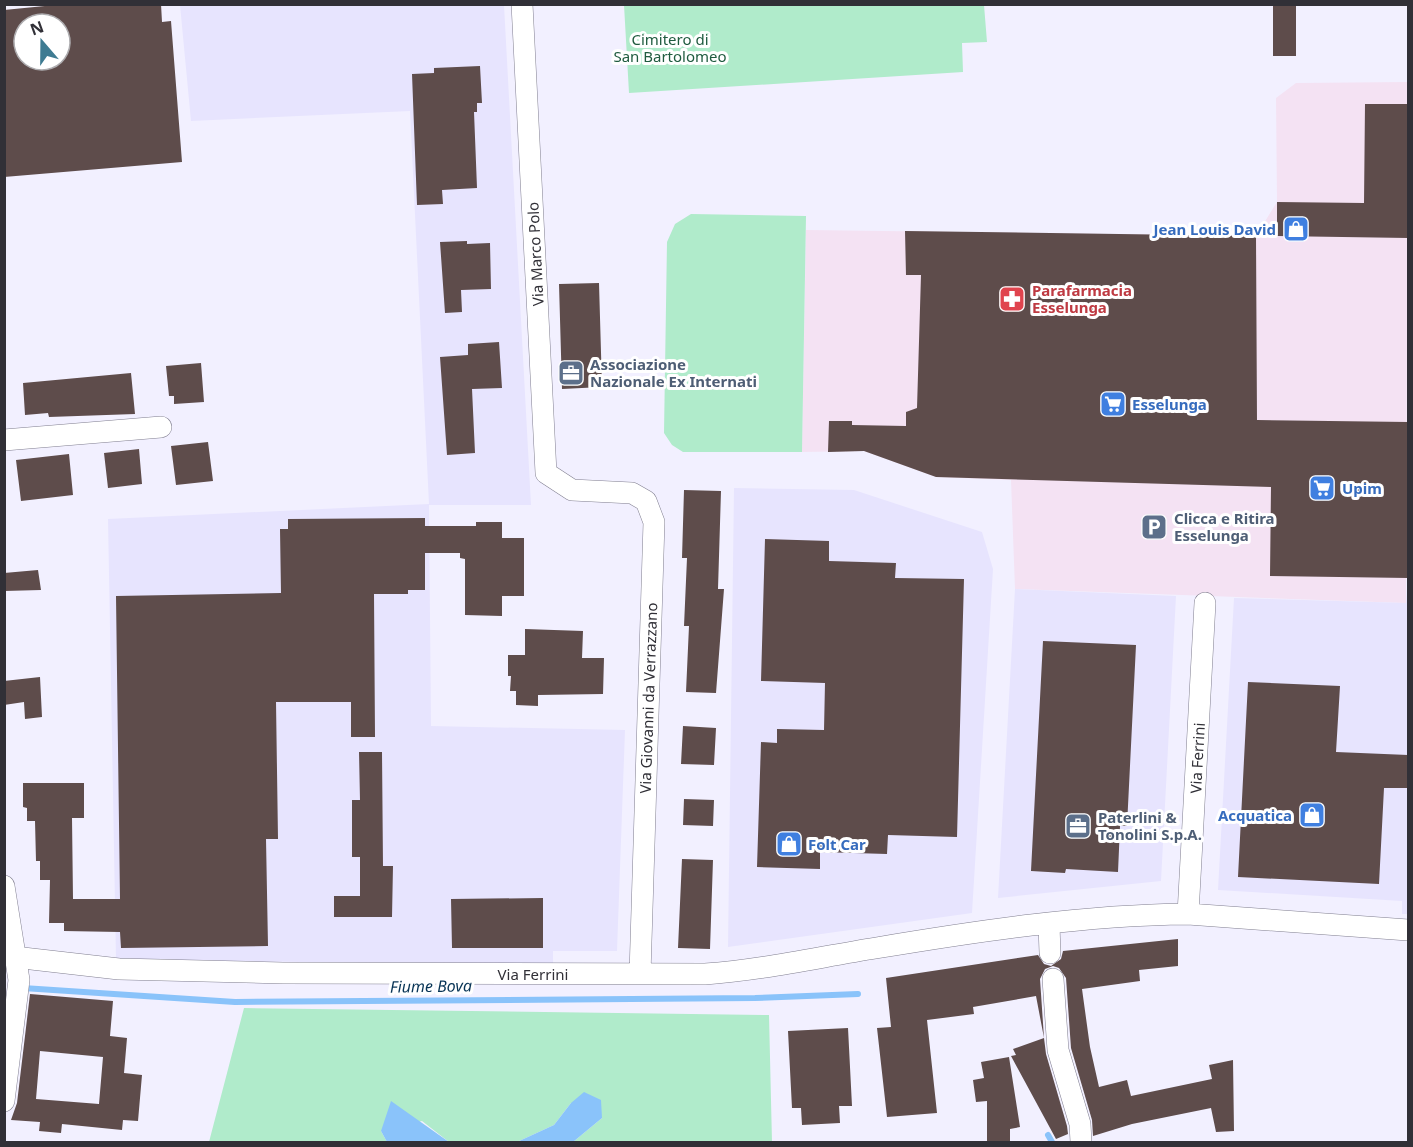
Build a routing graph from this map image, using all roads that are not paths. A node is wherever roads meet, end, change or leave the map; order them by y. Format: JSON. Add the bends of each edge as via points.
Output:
{"nodes":[{"id":1,"x":522,"y":4,"type":"edge"},
{"id":2,"x":161,"y":427,"type":"dead end"},
{"id":3,"x":4,"y":440,"type":"edge"},
{"id":4,"x":572,"y":490,"type":"joint"},
{"id":5,"x":1205,"y":603,"type":"dead end"},
{"id":6,"x":4,"y":886,"type":"edge"},
{"id":7,"x":1188,"y":914,"type":"junction"},
{"id":8,"x":1048,"y":925,"type":"junction"},
{"id":9,"x":1408,"y":930,"type":"edge"},
{"id":10,"x":1050,"y":953,"type":"dead end"},
{"id":11,"x":14,"y":957,"type":"junction"},
{"id":12,"x":640,"y":974,"type":"junction"},
{"id":13,"x":1053,"y":979,"type":"dead end"},
{"id":14,"x":10,"y":1004,"type":"edge"},
{"id":15,"x":4,"y":1101,"type":"edge"},
{"id":16,"x":1082,"y":1143,"type":"edge"}],
"edges":[{"from":1,"to":4,"type":"street","name":"Via Marco Polo","via":[[546,473]]},
{"from":2,"to":3,"type":"street"},
{"from":4,"to":12,"type":"street","name":"Via Giovanni da Verrazzano","via":[[632,493],[646,501],[654,522]]},
{"from":5,"to":7,"type":"street","name":"Via Ferrini"},
{"from":6,"to":11,"type":"street"},
{"from":7,"to":8,"type":"street","name":"Via Ferrini"},
{"from":7,"to":9,"type":"street","name":"Via Ferrini"},
{"from":8,"to":10,"type":"street"},
{"from":8,"to":12,"type":"street","name":"Via Ferrini","via":[[928,940],[749,971]]},
{"from":11,"to":12,"type":"street","name":"Via Ferrini","via":[[119,969]]},
{"from":11,"to":14,"type":"street","via":[[19,980]]},
{"from":13,"to":16,"type":"street","via":[[1058,1050]]},
{"from":14,"to":15,"type":"street"}]}
